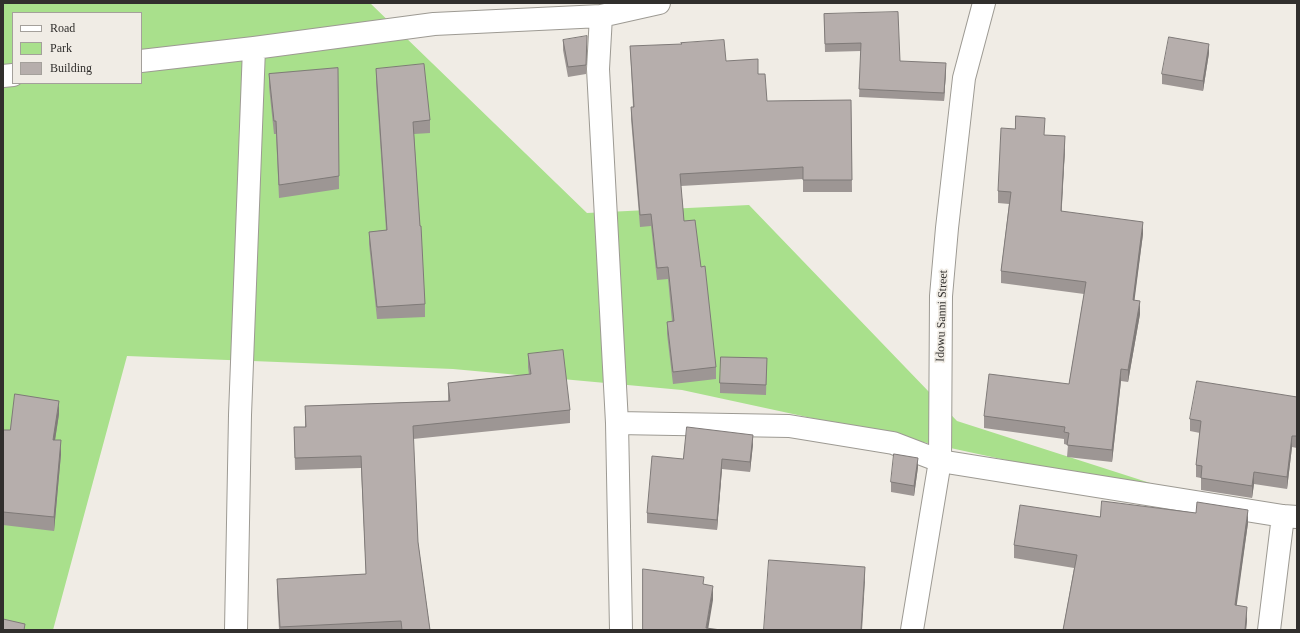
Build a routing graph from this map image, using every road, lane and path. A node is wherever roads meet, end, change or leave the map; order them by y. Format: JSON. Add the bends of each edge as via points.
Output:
{"nodes":[{"id":1,"x":659,"y":3,"type":"edge"},
{"id":2,"x":984,"y":3,"type":"edge"},
{"id":3,"x":601,"y":16,"type":"junction"},
{"id":4,"x":254,"y":48,"type":"junction"},
{"id":5,"x":142,"y":61,"type":"edge"},
{"id":6,"x":617,"y":423,"type":"junction"},
{"id":7,"x":940,"y":461,"type":"junction"},
{"id":8,"x":1290,"y":516,"type":"edge"},
{"id":9,"x":236,"y":630,"type":"edge"},
{"id":10,"x":621,"y":630,"type":"edge"},
{"id":11,"x":912,"y":630,"type":"edge"},
{"id":12,"x":1269,"y":630,"type":"edge"}],
"edges":[{"from":1,"to":3,"type":"street"},
{"from":2,"to":7,"type":"street","name":"Idowu Sanni Street","via":[[964,78],[947,228],[941,296]]},
{"from":3,"to":4,"type":"street","via":[[434,24]]},
{"from":3,"to":6,"type":"street","via":[[598,69]]},
{"from":4,"to":5,"type":"street"},
{"from":4,"to":9,"type":"street","via":[[240,415]]},
{"from":6,"to":7,"type":"street","via":[[789,426],[893,443]]},
{"from":6,"to":10,"type":"street"},
{"from":7,"to":8,"type":"street"},
{"from":7,"to":11,"type":"street","name":"Idowu Sanni Street"},
{"from":8,"to":12,"type":"street"}]}
